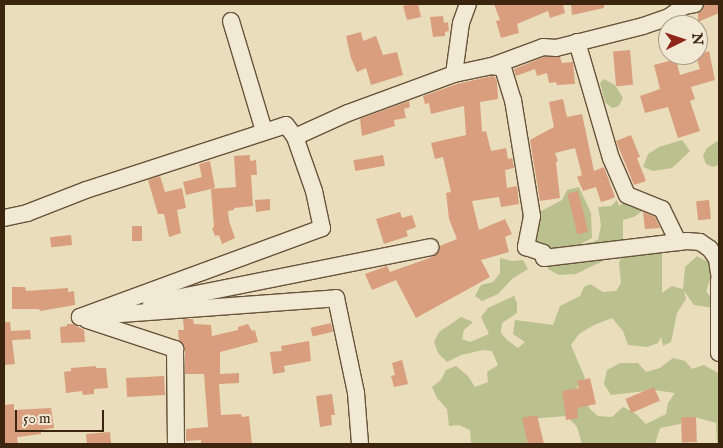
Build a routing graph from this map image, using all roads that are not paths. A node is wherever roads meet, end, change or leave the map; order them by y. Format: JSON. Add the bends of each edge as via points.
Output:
{"nodes":[{"id":1,"x":468,"y":4,"type":"edge"},
{"id":2,"x":695,"y":4,"type":"edge"},
{"id":3,"x":231,"y":21,"type":"dead end"},
{"id":4,"x":577,"y":42,"type":"junction"},
{"id":5,"x":492,"y":66,"type":"junction"},
{"id":6,"x":454,"y":74,"type":"junction"},
{"id":7,"x":264,"y":131,"type":"junction"},
{"id":8,"x":295,"y":137,"type":"junction"},
{"id":9,"x":4,"y":218,"type":"edge"},
{"id":10,"x":678,"y":242,"type":"junction"},
{"id":11,"x":430,"y":246,"type":"dead end"},
{"id":12,"x":719,"y":274,"type":"edge"},
{"id":13,"x":719,"y":280,"type":"edge"},
{"id":14,"x":80,"y":317,"type":"junction"},
{"id":15,"x":719,"y":353,"type":"edge"},
{"id":16,"x":176,"y":444,"type":"edge"},
{"id":17,"x":360,"y":444,"type":"edge"}],
"edges":[{"from":1,"to":6,"type":"street","via":[[461,23]]},
{"from":2,"to":4,"type":"street","via":[[643,26]]},
{"from":3,"to":7,"type":"street"},
{"from":4,"to":5,"type":"street","via":[[556,48],[543,47]]},
{"from":4,"to":10,"type":"street","via":[[611,158],[627,195],[662,209]]},
{"from":5,"to":6,"type":"street"},
{"from":5,"to":10,"type":"street","via":[[502,68],[513,100],[532,216],[526,247],[543,253],[544,258]]},
{"from":6,"to":8,"type":"street","via":[[348,113]]},
{"from":7,"to":8,"type":"street","via":[[286,125]]},
{"from":7,"to":9,"type":"street","via":[[27,213]]},
{"from":8,"to":14,"type":"street","via":[[314,192],[322,228]]},
{"from":10,"to":12,"type":"street","via":[[700,242],[710,249],[717,259]]},
{"from":11,"to":14,"type":"street"},
{"from":13,"to":15,"type":"street"},
{"from":14,"to":16,"type":"street","via":[[175,349]]},
{"from":14,"to":17,"type":"street","via":[[336,298],[356,393]]}]}
